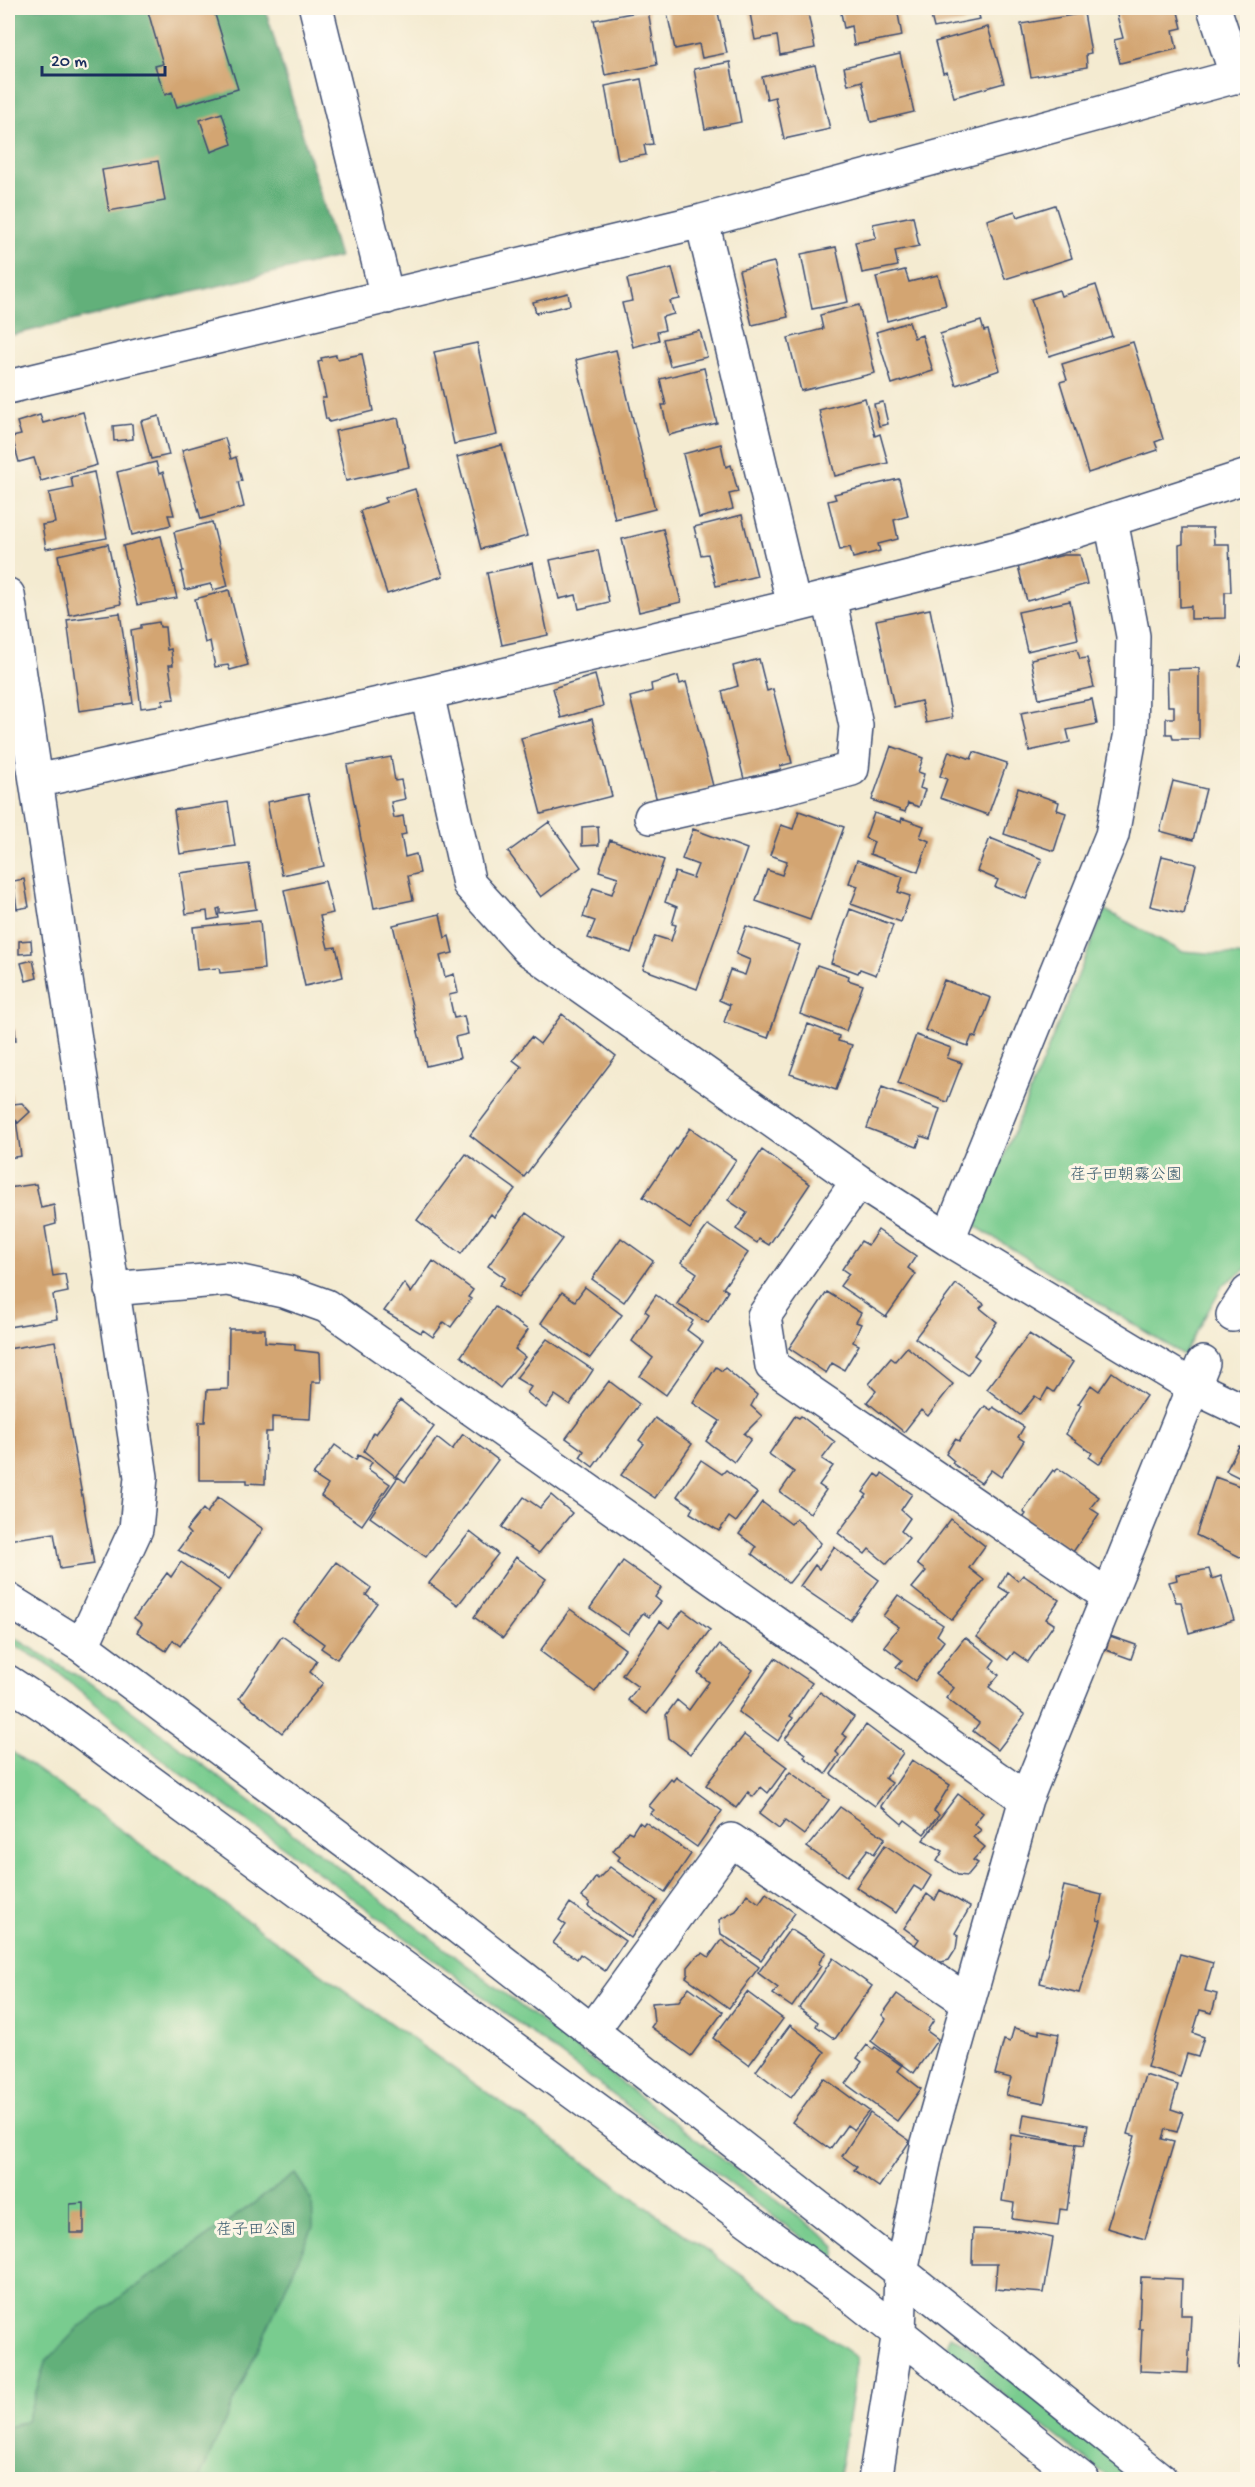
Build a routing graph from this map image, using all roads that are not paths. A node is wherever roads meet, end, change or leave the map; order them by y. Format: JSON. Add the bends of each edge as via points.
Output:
{"nodes":[{"id":1,"x":316,"y":8,"type":"edge"},
{"id":2,"x":1214,"y":8,"type":"edge"},
{"id":3,"x":1243,"y":75,"type":"edge"},
{"id":4,"x":702,"y":221,"type":"junction"},
{"id":5,"x":387,"y":297,"type":"junction"},
{"id":6,"x":8,"y":387,"type":"edge"},
{"id":7,"x":1248,"y":476,"type":"edge"},
{"id":8,"x":1111,"y":520,"type":"junction"},
{"id":9,"x":8,"y":595,"type":"edge"},
{"id":10,"x":829,"y":597,"type":"junction"},
{"id":11,"x":794,"y":606,"type":"junction"},
{"id":12,"x":427,"y":693,"type":"junction"},
{"id":13,"x":37,"y":781,"type":"junction"},
{"id":14,"x":651,"y":817,"type":"dead end"},
{"id":15,"x":858,"y":1181,"type":"junction"},
{"id":16,"x":948,"y":1239,"type":"junction"},
{"id":17,"x":111,"y":1289,"type":"junction"},
{"id":18,"x":1198,"y":1375,"type":"junction"},
{"id":19,"x":1248,"y":1413,"type":"edge"},
{"id":20,"x":1108,"y":1596,"type":"junction"},
{"id":21,"x":8,"y":1600,"type":"edge"},
{"id":22,"x":82,"y":1646,"type":"junction"},
{"id":23,"x":8,"y":1682,"type":"edge"},
{"id":24,"x":1026,"y":1799,"type":"junction"},
{"id":25,"x":968,"y":2002,"type":"junction"},
{"id":26,"x":592,"y":2031,"type":"junction"},
{"id":27,"x":901,"y":2272,"type":"junction"},
{"id":28,"x":899,"y":2332,"type":"junction"},
{"id":29,"x":875,"y":2480,"type":"edge"},
{"id":30,"x":1083,"y":2480,"type":"edge"},
{"id":31,"x":1161,"y":2480,"type":"edge"}],
"edges":[{"from":1,"to":5,"type":"street"},
{"from":2,"to":3,"type":"street"},
{"from":3,"to":4,"type":"street"},
{"from":4,"to":5,"type":"street"},
{"from":4,"to":11,"type":"street"},
{"from":5,"to":6,"type":"street"},
{"from":7,"to":8,"type":"street"},
{"from":8,"to":10,"type":"street","via":[[1016,550]]},
{"from":8,"to":16,"type":"street","via":[[1133,636],[1131,732],[1112,835]]},
{"from":9,"to":13,"type":"street"},
{"from":10,"to":11,"type":"street"},
{"from":10,"to":14,"type":"street","via":[[856,726],[852,769]]},
{"from":11,"to":12,"type":"street"},
{"from":12,"to":13,"type":"street"},
{"from":12,"to":15,"type":"street","via":[[469,884],[528,949]]},
{"from":13,"to":17,"type":"street"},
{"from":15,"to":16,"type":"street"},
{"from":15,"to":20,"type":"street","via":[[764,1316],[772,1366]]},
{"from":16,"to":18,"type":"street"},
{"from":17,"to":22,"type":"street","via":[[141,1477],[136,1529]]},
{"from":17,"to":24,"type":"street","via":[[228,1279],[287,1292],[326,1306]]},
{"from":18,"to":19,"type":"street"},
{"from":18,"to":20,"type":"street"},
{"from":20,"to":24,"type":"street"},
{"from":21,"to":22,"type":"street"},
{"from":22,"to":26,"type":"street"},
{"from":23,"to":28,"type":"street","via":[[56,1713]]},
{"from":24,"to":25,"type":"street"},
{"from":25,"to":26,"type":"street","via":[[731,1840]]},
{"from":25,"to":27,"type":"street","via":[[928,2143]]},
{"from":26,"to":27,"type":"street"},
{"from":27,"to":28,"type":"street"},
{"from":27,"to":31,"type":"street"},
{"from":28,"to":29,"type":"street"},
{"from":28,"to":30,"type":"street"}]}
